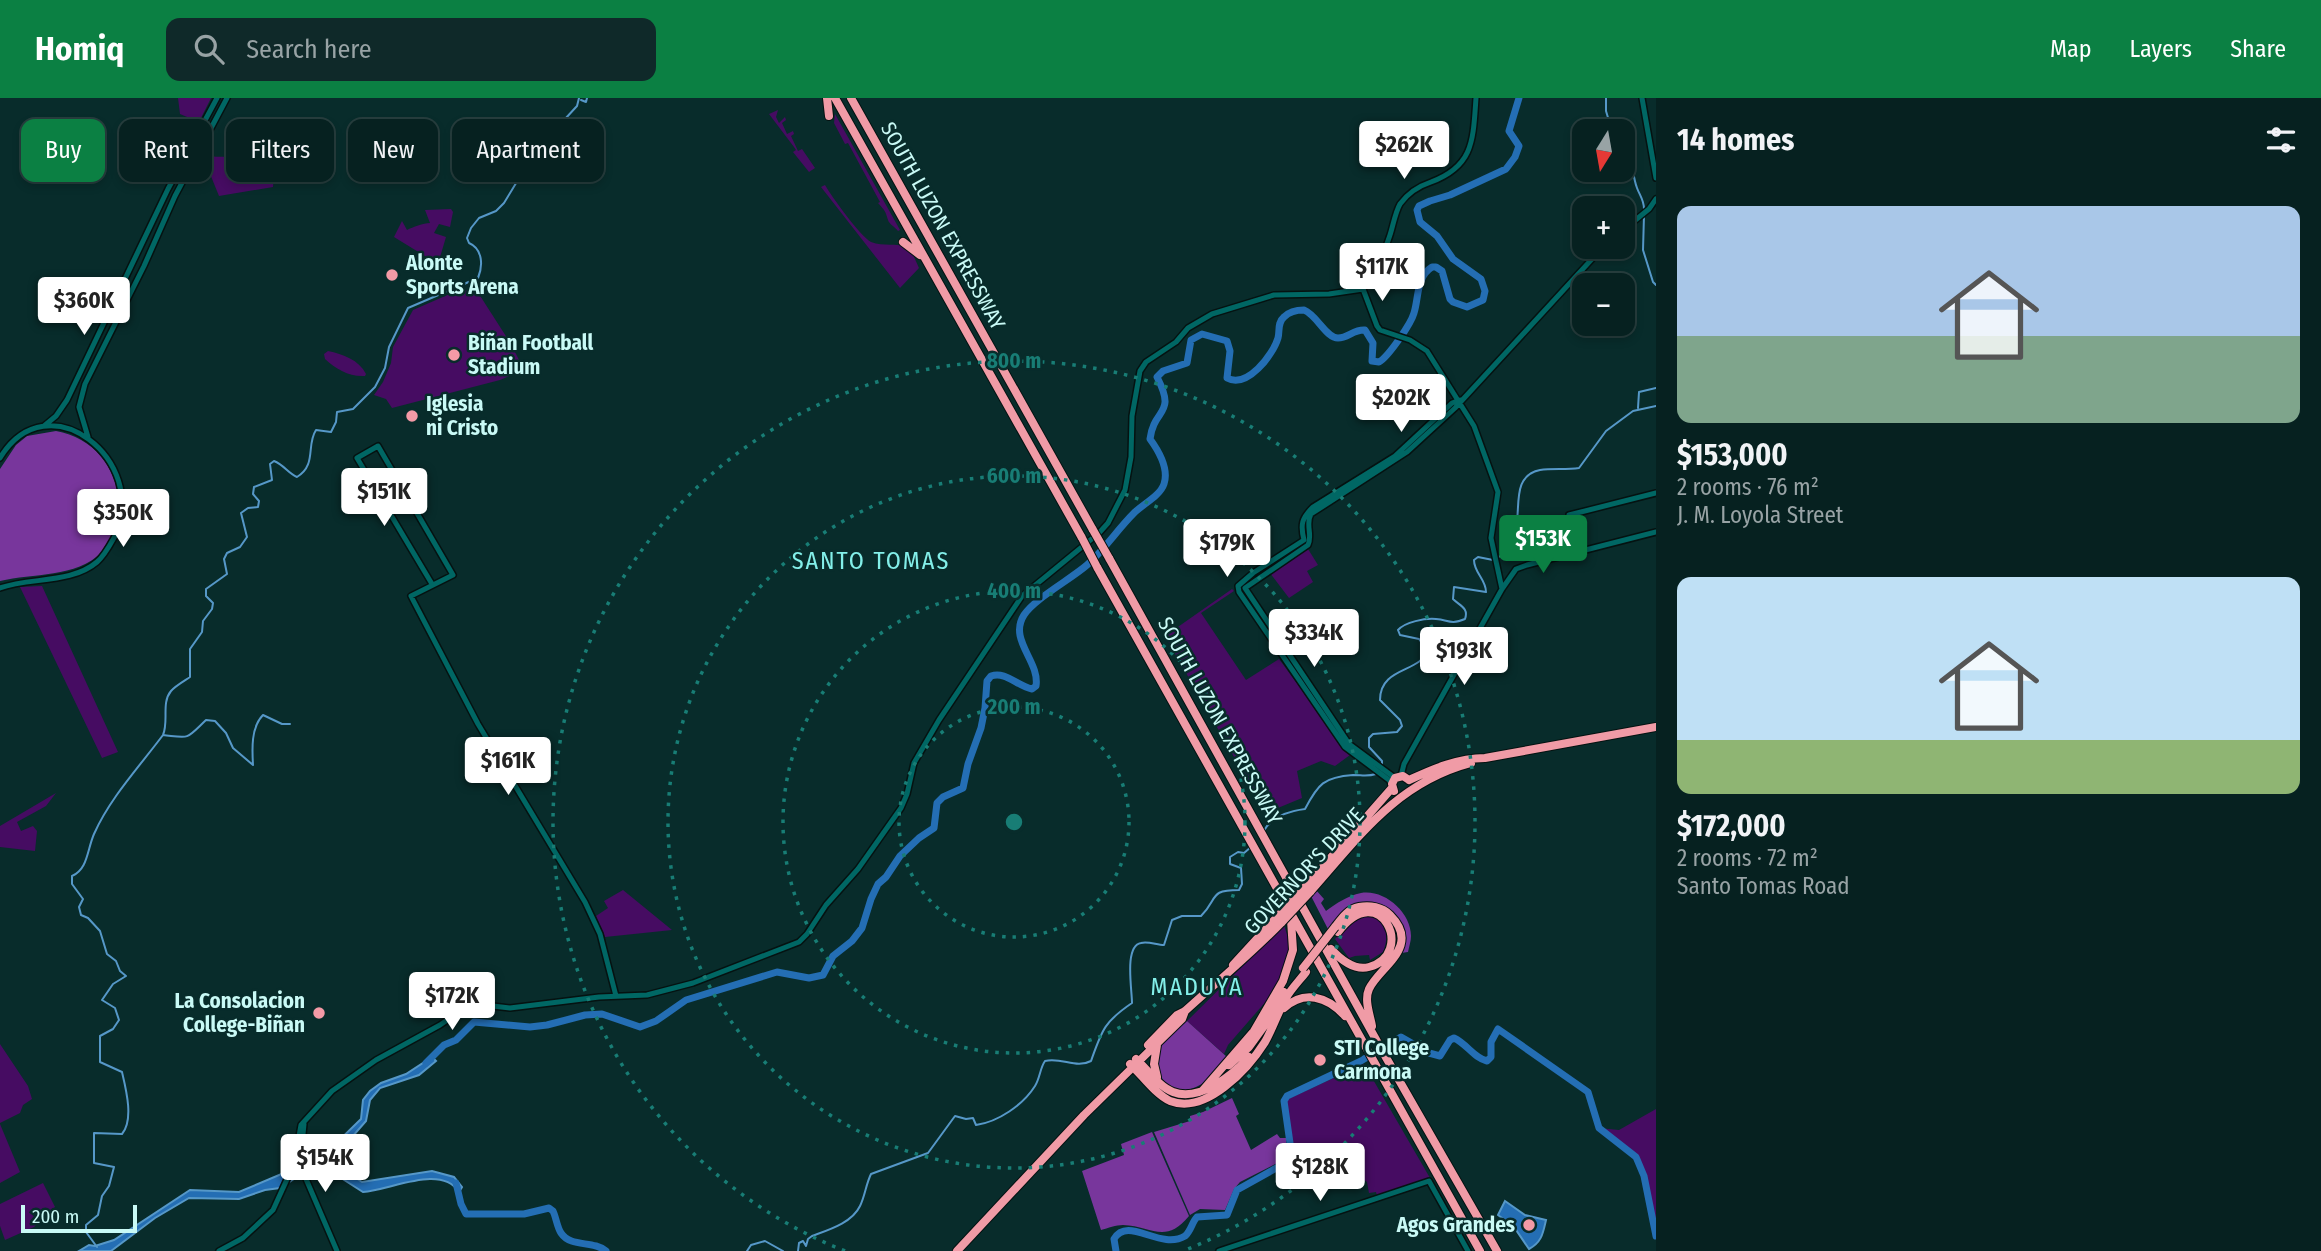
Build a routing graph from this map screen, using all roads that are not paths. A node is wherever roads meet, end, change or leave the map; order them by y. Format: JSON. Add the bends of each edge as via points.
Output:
{"nodes":[{"id":1,"x":218,"y":98,"type":"edge"},
{"id":2,"x":227,"y":98,"type":"edge"},
{"id":3,"x":827,"y":98,"type":"edge"},
{"id":4,"x":835,"y":98,"type":"edge"},
{"id":5,"x":851,"y":98,"type":"edge"},
{"id":6,"x":1476,"y":98,"type":"edge"},
{"id":7,"x":1642,"y":98,"type":"edge"},
{"id":8,"x":829,"y":116,"type":"dead end"},
{"id":9,"x":1656,"y":178,"type":"edge"},
{"id":10,"x":1656,"y":199,"type":"edge"},
{"id":11,"x":1635,"y":220,"type":"edge"},
{"id":12,"x":903,"y":242,"type":"dead end"},
{"id":13,"x":1592,"y":259,"type":"edge"},
{"id":14,"x":928,"y":264,"type":"junction"},
{"id":15,"x":1363,"y":289,"type":"junction"},
{"id":16,"x":67,"y":400,"type":"junction"},
{"id":17,"x":1460,"y":400,"type":"junction"},
{"id":18,"x":80,"y":402,"type":"junction"},
{"id":19,"x":44,"y":426,"type":"junction"},
{"id":20,"x":88,"y":438,"type":"junction"},
{"id":21,"x":0,"y":458,"type":"edge"},
{"id":22,"x":1656,"y":493,"type":"edge"},
{"id":23,"x":1656,"y":532,"type":"edge"},
{"id":24,"x":1577,"y":553,"type":"junction"},
{"id":25,"x":432,"y":584,"type":"junction"},
{"id":26,"x":0,"y":588,"type":"edge"},
{"id":27,"x":1503,"y":589,"type":"junction"},
{"id":28,"x":1656,"y":727,"type":"edge"},
{"id":29,"x":1485,"y":758,"type":"junction"},
{"id":30,"x":1395,"y":780,"type":"junction"},
{"id":31,"x":1407,"y":792,"type":"junction"},
{"id":32,"x":1308,"y":889,"type":"junction"},
{"id":33,"x":1290,"y":914,"type":"junction"},
{"id":34,"x":1336,"y":929,"type":"junction"},
{"id":35,"x":1317,"y":932,"type":"junction"},
{"id":36,"x":1304,"y":970,"type":"junction"},
{"id":37,"x":616,"y":996,"type":"junction"},
{"id":38,"x":1281,"y":1010,"type":"junction"},
{"id":39,"x":1185,"y":1011,"type":"junction"},
{"id":40,"x":1270,"y":1018,"type":"junction"},
{"id":41,"x":1354,"y":1025,"type":"junction"},
{"id":42,"x":1374,"y":1036,"type":"junction"},
{"id":43,"x":1157,"y":1043,"type":"junction"},
{"id":44,"x":1135,"y":1063,"type":"junction"},
{"id":45,"x":1218,"y":1072,"type":"junction"},
{"id":46,"x":1121,"y":1080,"type":"junction"},
{"id":47,"x":1148,"y":1082,"type":"junction"},
{"id":48,"x":1160,"y":1082,"type":"junction"},
{"id":49,"x":1203,"y":1090,"type":"junction"},
{"id":50,"x":1084,"y":1115,"type":"junction"},
{"id":51,"x":304,"y":1121,"type":"junction"},
{"id":52,"x":219,"y":1251,"type":"edge"},
{"id":53,"x":337,"y":1251,"type":"edge"},
{"id":54,"x":957,"y":1251,"type":"edge"},
{"id":55,"x":1219,"y":1251,"type":"edge"},
{"id":56,"x":1468,"y":1251,"type":"edge"},
{"id":57,"x":1480,"y":1251,"type":"edge"},
{"id":58,"x":1497,"y":1251,"type":"edge"}],
"edges":[{"from":1,"to":16,"type":"main road","via":[[168,190]]},
{"from":2,"to":18,"type":"main road","via":[[175,196]]},
{"from":3,"to":8,"type":"highway"},
{"from":4,"to":14,"type":"highway","name":"SOUTH LUZON EXPRESSWAY"},
{"from":5,"to":35,"type":"highway","name":"SOUTH LUZON EXPRESSWAY","bridge":true},
{"from":6,"to":15,"type":"main road","via":[[1466,157],[1452,173],[1417,188],[1400,204],[1380,261]]},
{"from":7,"to":9,"type":"main road"},
{"from":10,"to":11,"type":"main road"},
{"from":12,"to":14,"type":"highway"},
{"from":13,"to":17,"type":"main road"},
{"from":14,"to":33,"type":"highway","name":"SOUTH LUZON EXPRESSWAY","bridge":true},
{"from":15,"to":17,"type":"main road","via":[[1380,330],[1427,351]]},
{"from":15,"to":37,"type":"main road","via":[[1274,296],[1217,312],[1188,328],[1146,362],[1140,370],[1132,416],[1127,483],[1108,523],[1022,596],[939,719],[914,763],[901,808],[807,934],[789,948],[693,982],[647,995]]},
{"from":16,"to":18,"type":"main road"},
{"from":16,"to":19,"type":"main road"},
{"from":17,"to":27,"type":"main road","via":[[1497,492],[1492,532]]},
{"from":17,"to":30,"type":"main road","via":[[1395,456],[1314,507],[1301,524],[1304,540],[1238,586],[1345,747]]},
{"from":18,"to":20,"type":"main road"},
{"from":19,"to":20,"type":"main road"},
{"from":19,"to":21,"type":"main road","via":[[17,436]]},
{"from":20,"to":26,"type":"main road","via":[[106,455],[121,488],[122,511],[109,548],[96,563],[66,576],[23,580]]},
{"from":22,"to":24,"type":"main road","via":[[1569,515]]},
{"from":23,"to":24,"type":"main road"},
{"from":24,"to":27,"type":"main road","via":[[1517,569]]},
{"from":25,"to":25,"type":"main road","via":[[357,458],[378,446],[453,575]]},
{"from":25,"to":37,"type":"main road","via":[[411,596],[478,723],[585,902],[600,934]]},
{"from":27,"to":30,"type":"main road"},
{"from":28,"to":29,"type":"highway","name":"GOVERNOR'S DRIVE"},
{"from":29,"to":30,"type":"highway","name":"GOVERNOR'S DRIVE"},
{"from":29,"to":31,"type":"highway","name":"GOVERNOR'S DRIVE","via":[[1439,774]]},
{"from":30,"to":31,"type":"highway"},
{"from":30,"to":31,"type":"highway","via":[[1398,794]]},
{"from":30,"to":32,"type":"highway","name":"GOVERNOR'S DRIVE"},
{"from":31,"to":32,"type":"highway","name":"GOVERNOR'S DRIVE"},
{"from":32,"to":39,"type":"highway","name":"GOVERNOR'S DRIVE","bridge":true},
{"from":33,"to":41,"type":"highway","name":"SOUTH LUZON EXPRESSWAY"},
{"from":33,"to":45,"type":"highway","via":[[1294,942],[1287,972],[1254,1031]]},
{"from":34,"to":35,"type":"highway","via":[[1354,915],[1375,913],[1388,924],[1390,948],[1376,965],[1356,967],[1337,956]]},
{"from":34,"to":36,"type":"highway","bridge":true},
{"from":34,"to":42,"type":"highway","via":[[1351,910],[1368,906],[1387,912],[1398,929],[1397,954],[1368,991]]},
{"from":35,"to":42,"type":"highway","name":"SOUTH LUZON EXPRESSWAY"},
{"from":36,"to":38,"type":"highway"},
{"from":36,"to":40,"type":"highway","via":[[1281,996]]},
{"from":37,"to":51,"type":"main road","via":[[510,1008],[468,1006],[338,1086]]},
{"from":38,"to":41,"type":"highway","via":[[1298,998],[1314,997],[1334,1005]]},
{"from":38,"to":47,"type":"highway","via":[[1238,1076],[1207,1098],[1178,1103]]},
{"from":39,"to":43,"type":"highway","name":"GOVERNOR'S DRIVE"},
{"from":39,"to":44,"type":"highway","name":"GOVERNOR'S DRIVE"},
{"from":40,"to":45,"type":"highway","via":[[1241,1057]]},
{"from":40,"to":49,"type":"highway","via":[[1244,1062]]},
{"from":41,"to":57,"type":"highway","name":"SOUTH LUZON EXPRESSWAY"},
{"from":42,"to":58,"type":"highway","name":"SOUTH LUZON EXPRESSWAY"},
{"from":43,"to":44,"type":"highway","name":"GOVERNOR'S DRIVE"},
{"from":43,"to":48,"type":"highway","via":[[1154,1068]]},
{"from":44,"to":46,"type":"highway","name":"GOVERNOR'S DRIVE"},
{"from":44,"to":47,"type":"highway"},
{"from":44,"to":48,"type":"highway"},
{"from":44,"to":50,"type":"highway","name":"GOVERNOR'S DRIVE"},
{"from":45,"to":49,"type":"highway"},
{"from":46,"to":47,"type":"highway","via":[[1132,1077]]},
{"from":46,"to":50,"type":"highway","name":"GOVERNOR'S DRIVE"},
{"from":48,"to":49,"type":"highway","via":[[1174,1093]]},
{"from":50,"to":54,"type":"highway","name":"GOVERNOR'S DRIVE"},
{"from":51,"to":52,"type":"main road","via":[[294,1164],[269,1215]]},
{"from":51,"to":53,"type":"main road","via":[[300,1165]]},
{"from":55,"to":56,"type":"main road","via":[[1429,1181]]}]}
